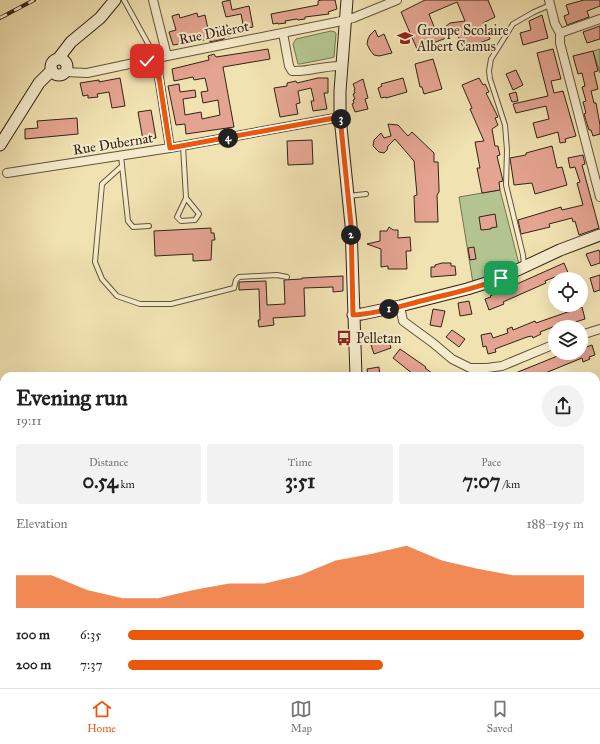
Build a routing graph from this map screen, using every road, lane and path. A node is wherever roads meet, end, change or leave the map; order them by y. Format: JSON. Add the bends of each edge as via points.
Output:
{"nodes":[{"id":1,"x":114,"y":0,"type":"edge"},
{"id":2,"x":124,"y":0,"type":"edge"},
{"id":3,"x":153,"y":0,"type":"edge"},
{"id":4,"x":347,"y":0,"type":"edge"},
{"id":5,"x":397,"y":0,"type":"edge"},
{"id":6,"x":550,"y":3,"type":"edge"},
{"id":7,"x":600,"y":19,"type":"edge"},
{"id":8,"x":345,"y":21,"type":"junction"},
{"id":9,"x":560,"y":32,"type":"junction"},
{"id":10,"x":283,"y":33,"type":"junction"},
{"id":11,"x":167,"y":56,"type":"junction"},
{"id":12,"x":156,"y":58,"type":"junction"},
{"id":13,"x":58,"y":59,"type":"junction"},
{"id":14,"x":342,"y":66,"type":"junction"},
{"id":15,"x":52,"y":70,"type":"junction"},
{"id":16,"x":65,"y":72,"type":"junction"},
{"id":17,"x":340,"y":117,"type":"junction"},
{"id":18,"x":0,"y":145,"type":"edge"},
{"id":19,"x":182,"y":146,"type":"junction"},
{"id":20,"x":170,"y":148,"type":"junction"},
{"id":21,"x":121,"y":156,"type":"junction"},
{"id":22,"x":122,"y":166,"type":"junction"},
{"id":23,"x":7,"y":173,"type":"dead end"},
{"id":24,"x":366,"y":194,"type":"dead end"},
{"id":25,"x":348,"y":196,"type":"junction"},
{"id":26,"x":600,"y":196,"type":"edge"},
{"id":27,"x":186,"y":198,"type":"junction"},
{"id":28,"x":149,"y":226,"type":"dead end"},
{"id":29,"x":600,"y":235,"type":"edge"},
{"id":30,"x":524,"y":267,"type":"junction"},
{"id":31,"x":287,"y":277,"type":"dead end"},
{"id":32,"x":400,"y":306,"type":"junction"},
{"id":33,"x":353,"y":315,"type":"junction"},
{"id":34,"x":600,"y":329,"type":"edge"},
{"id":35,"x":588,"y":333,"type":"edge"},
{"id":36,"x":548,"y":347,"type":"edge"},
{"id":37,"x":356,"y":372,"type":"edge"},
{"id":38,"x":600,"y":596,"type":"edge"},
{"id":39,"x":600,"y":616,"type":"edge"}],
"edges":[{"from":1,"to":13,"type":"street","via":[[100,18],[71,42]]},
{"from":2,"to":12,"type":"lane"},
{"from":3,"to":11,"type":"street"},
{"from":4,"to":8,"type":"street"},
{"from":5,"to":8,"type":"street","name":"Rue Diderot"},
{"from":6,"to":9,"type":"street","via":[[555,24]]},
{"from":6,"to":30,"type":"lane","via":[[514,24],[491,59],[489,71],[505,126],[506,185]]},
{"from":7,"to":9,"type":"street"},
{"from":8,"to":10,"type":"street","name":"Rue Diderot"},
{"from":8,"to":14,"type":"street"},
{"from":9,"to":26,"type":"street","via":[[560,43]]},
{"from":10,"to":11,"type":"street","name":"Rue Diderot"},
{"from":10,"to":14,"type":"street","via":[[292,71],[330,65]]},
{"from":11,"to":12,"type":"street","name":"Rue Diderot"},
{"from":12,"to":16,"type":"street","name":"Rue Diderot","via":[[87,73]]},
{"from":12,"to":20,"type":"street"},
{"from":13,"to":15,"type":"street","via":[[53,62]]},
{"from":13,"to":16,"type":"street","via":[[63,60],[66,65]]},
{"from":14,"to":17,"type":"street"},
{"from":15,"to":16,"type":"street","via":[[58,75]]},
{"from":15,"to":18,"type":"street","via":[[40,83]]},
{"from":17,"to":19,"type":"street","name":"Rue Dubernat"},
{"from":17,"to":25,"type":"street"},
{"from":19,"to":20,"type":"street","name":"Rue Dubernat"},
{"from":19,"to":27,"type":"lane"},
{"from":20,"to":21,"type":"street","name":"Rue Dubernat"},
{"from":21,"to":22,"type":"lane"},
{"from":21,"to":23,"type":"street","name":"Rue Dubernat"},
{"from":22,"to":28,"type":"lane","via":[[128,221],[133,227]]},
{"from":22,"to":31,"type":"lane","via":[[102,184],[95,262],[102,279],[118,296],[140,304],[171,304],[234,288],[239,277]]},
{"from":24,"to":25,"type":"lane"},
{"from":25,"to":33,"type":"street"},
{"from":27,"to":27,"type":"lane","via":[[177,217],[181,221],[195,220],[199,214]]},
{"from":29,"to":30,"type":"street"},
{"from":30,"to":32,"type":"street","via":[[496,280]]},
{"from":32,"to":33,"type":"street"},
{"from":32,"to":36,"type":"street","via":[[403,321],[452,359],[470,368],[502,366]]},
{"from":33,"to":37,"type":"street"},
{"from":34,"to":35,"type":"street"},
{"from":38,"to":39,"type":"lane"}]}
